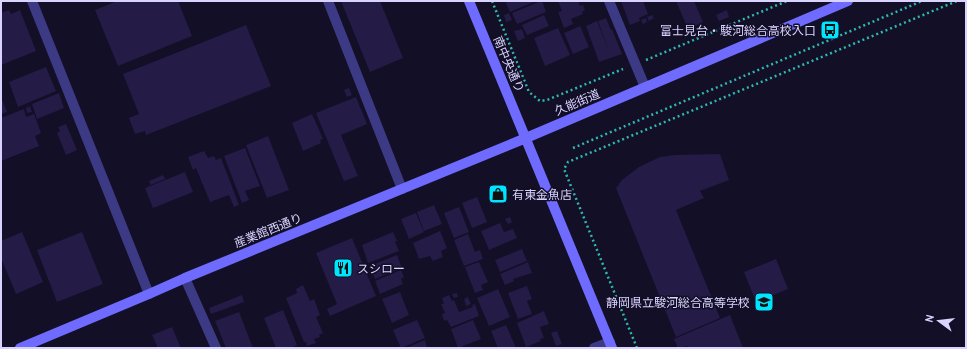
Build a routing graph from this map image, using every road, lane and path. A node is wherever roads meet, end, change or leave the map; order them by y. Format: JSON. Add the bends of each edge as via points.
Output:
{"nodes":[{"id":1,"x":32,"y":1,"type":"edge"},
{"id":2,"x":328,"y":1,"type":"edge"},
{"id":3,"x":469,"y":1,"type":"edge"},
{"id":4,"x":609,"y":1,"type":"edge"},
{"id":5,"x":848,"y":1,"type":"edge"},
{"id":6,"x":922,"y":1,"type":"edge"},
{"id":7,"x":957,"y":1,"type":"edge"},
{"id":8,"x":645,"y":87,"type":"junction"},
{"id":9,"x":526,"y":138,"type":"junction"},
{"id":10,"x":573,"y":148,"type":"dead end"},
{"id":11,"x":402,"y":189,"type":"junction"},
{"id":12,"x":185,"y":278,"type":"junction"},
{"id":13,"x":149,"y":294,"type":"junction"},
{"id":14,"x":611,"y":345,"type":"edge"},
{"id":15,"x":20,"y":348,"type":"edge"},
{"id":16,"x":216,"y":348,"type":"edge"},
{"id":17,"x":594,"y":348,"type":"edge"},
{"id":18,"x":637,"y":348,"type":"edge"}],
"edges":[{"from":1,"to":13,"type":"street"},
{"from":2,"to":11,"type":"street"},
{"from":3,"to":9,"type":"street","name":"南中央通り"},
{"from":4,"to":8,"type":"street"},
{"from":5,"to":8,"type":"street","name":"久能街道"},
{"from":6,"to":10,"type":"path"},
{"from":7,"to":18,"type":"path","via":[[568,162],[564,169]]},
{"from":8,"to":9,"type":"street","name":"久能街道"},
{"from":9,"to":11,"type":"street","name":"産業館西通り"},
{"from":9,"to":14,"type":"street"},
{"from":11,"to":12,"type":"street","name":"産業館西通り"},
{"from":12,"to":13,"type":"street","name":"産業館西通り"},
{"from":12,"to":16,"type":"street"},
{"from":13,"to":15,"type":"street","name":"産業館西通り"},
{"from":14,"to":17,"type":"street"}]}
